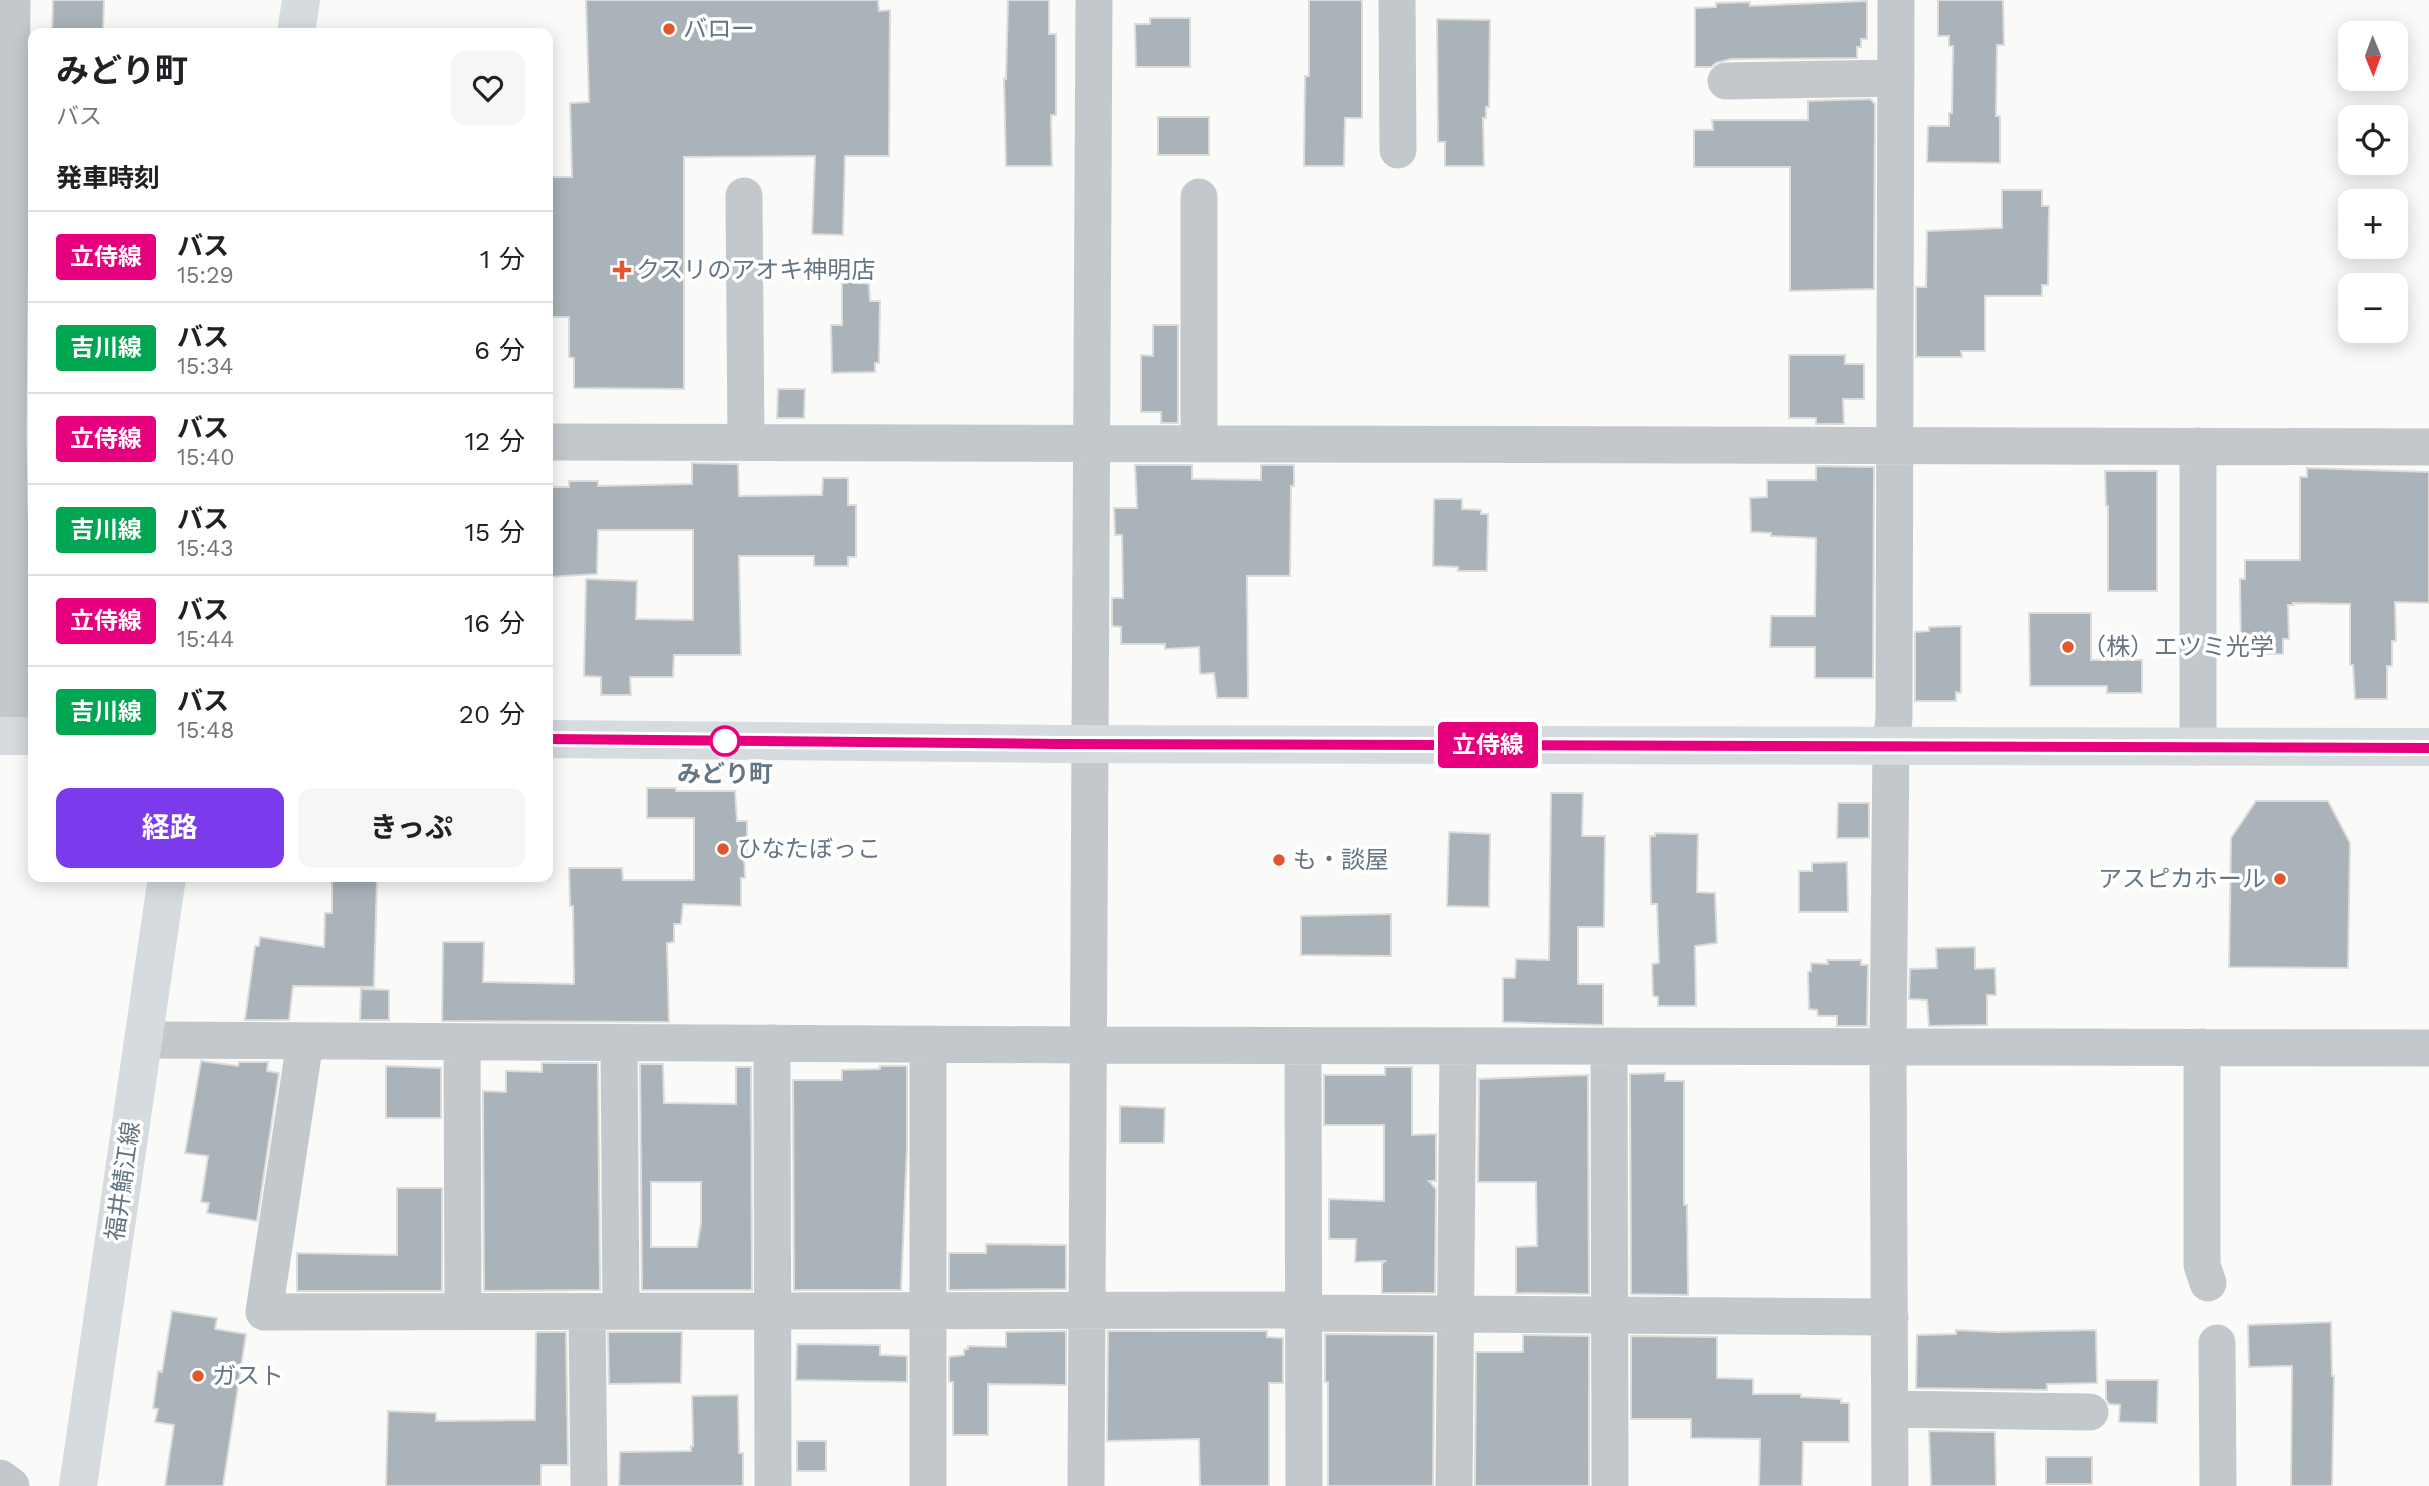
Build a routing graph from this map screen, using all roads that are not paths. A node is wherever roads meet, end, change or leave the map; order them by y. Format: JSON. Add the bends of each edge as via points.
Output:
{"nodes":[{"id":1,"x":12,"y":0,"type":"edge"},
{"id":2,"x":301,"y":0,"type":"edge"},
{"id":3,"x":1094,"y":0,"type":"edge"},
{"id":4,"x":1396,"y":0,"type":"edge"},
{"id":5,"x":1896,"y":0,"type":"edge"},
{"id":6,"x":297,"y":28,"type":"edge"},
{"id":7,"x":15,"y":51,"type":"edge"},
{"id":8,"x":1896,"y":78,"type":"junction"},
{"id":9,"x":1726,"y":81,"type":"dead end"},
{"id":10,"x":1398,"y":150,"type":"dead end"},
{"id":11,"x":744,"y":196,"type":"dead end"},
{"id":12,"x":1199,"y":197,"type":"dead end"},
{"id":13,"x":4,"y":434,"type":"edge"},
{"id":14,"x":553,"y":442,"type":"edge"},
{"id":15,"x":746,"y":442,"type":"junction"},
{"id":16,"x":1092,"y":443,"type":"junction"},
{"id":17,"x":1199,"y":443,"type":"junction"},
{"id":18,"x":1895,"y":445,"type":"junction"},
{"id":19,"x":2198,"y":446,"type":"junction"},
{"id":20,"x":2429,"y":447,"type":"edge"},
{"id":21,"x":15,"y":736,"type":"edge"},
{"id":22,"x":553,"y":740,"type":"edge"},
{"id":23,"x":1088,"y":744,"type":"junction"},
{"id":24,"x":1891,"y":745,"type":"junction"},
{"id":25,"x":2198,"y":747,"type":"junction"},
{"id":26,"x":2429,"y":747,"type":"edge"},
{"id":27,"x":166,"y":882,"type":"edge"},
{"id":28,"x":143,"y":1040,"type":"junction"},
{"id":29,"x":305,"y":1042,"type":"junction"},
{"id":30,"x":462,"y":1042,"type":"junction"},
{"id":31,"x":619,"y":1043,"type":"junction"},
{"id":32,"x":772,"y":1043,"type":"junction"},
{"id":33,"x":928,"y":1044,"type":"junction"},
{"id":34,"x":1088,"y":1045,"type":"junction"},
{"id":35,"x":1303,"y":1046,"type":"junction"},
{"id":36,"x":1458,"y":1046,"type":"junction"},
{"id":37,"x":1609,"y":1046,"type":"junction"},
{"id":38,"x":1888,"y":1047,"type":"junction"},
{"id":39,"x":2202,"y":1047,"type":"junction"},
{"id":40,"x":2429,"y":1048,"type":"edge"},
{"id":41,"x":2208,"y":1283,"type":"dead end"},
{"id":42,"x":1087,"y":1310,"type":"junction"},
{"id":43,"x":463,"y":1311,"type":"junction"},
{"id":44,"x":604,"y":1311,"type":"junction"},
{"id":45,"x":772,"y":1311,"type":"junction"},
{"id":46,"x":928,"y":1311,"type":"junction"},
{"id":47,"x":1303,"y":1313,"type":"junction"},
{"id":48,"x":1456,"y":1313,"type":"junction"},
{"id":49,"x":1611,"y":1314,"type":"junction"},
{"id":50,"x":1890,"y":1317,"type":"junction"},
{"id":51,"x":2217,"y":1343,"type":"dead end"},
{"id":52,"x":1890,"y":1409,"type":"junction"},
{"id":53,"x":2091,"y":1412,"type":"dead end"},
{"id":54,"x":0,"y":1478,"type":"edge"},
{"id":55,"x":10,"y":1486,"type":"edge"},
{"id":56,"x":78,"y":1486,"type":"edge"},
{"id":57,"x":589,"y":1486,"type":"edge"},
{"id":58,"x":773,"y":1486,"type":"edge"},
{"id":59,"x":928,"y":1486,"type":"edge"},
{"id":60,"x":1086,"y":1486,"type":"edge"},
{"id":61,"x":1304,"y":1486,"type":"edge"},
{"id":62,"x":1454,"y":1486,"type":"edge"},
{"id":63,"x":1610,"y":1486,"type":"edge"},
{"id":64,"x":1890,"y":1486,"type":"edge"},
{"id":65,"x":2218,"y":1486,"type":"edge"}],
"edges":[{"from":1,"to":7,"type":"street"},
{"from":2,"to":6,"type":"main road"},
{"from":3,"to":16,"type":"street"},
{"from":4,"to":10,"type":"street"},
{"from":5,"to":8,"type":"street"},
{"from":7,"to":13,"type":"street"},
{"from":8,"to":9,"type":"street"},
{"from":8,"to":18,"type":"street"},
{"from":11,"to":15,"type":"street"},
{"from":12,"to":17,"type":"street"},
{"from":13,"to":21,"type":"street"},
{"from":14,"to":15,"type":"street"},
{"from":15,"to":16,"type":"street"},
{"from":16,"to":17,"type":"street"},
{"from":16,"to":23,"type":"street"},
{"from":17,"to":18,"type":"street"},
{"from":18,"to":19,"type":"street"},
{"from":18,"to":24,"type":"street"},
{"from":19,"to":20,"type":"street"},
{"from":19,"to":25,"type":"street"},
{"from":22,"to":23,"type":"main road"},
{"from":23,"to":24,"type":"main road"},
{"from":23,"to":34,"type":"street"},
{"from":24,"to":25,"type":"main road"},
{"from":24,"to":38,"type":"street"},
{"from":25,"to":26,"type":"main road"},
{"from":27,"to":28,"type":"main road","name":"福井鯖江線"},
{"from":28,"to":29,"type":"street"},
{"from":28,"to":56,"type":"main road","name":"福井鯖江線"},
{"from":29,"to":30,"type":"street"},
{"from":29,"to":43,"type":"street","via":[[264,1312]]},
{"from":30,"to":31,"type":"street"},
{"from":30,"to":43,"type":"street"},
{"from":31,"to":32,"type":"street"},
{"from":31,"to":44,"type":"street"},
{"from":32,"to":33,"type":"street"},
{"from":32,"to":45,"type":"street"},
{"from":33,"to":34,"type":"street"},
{"from":33,"to":46,"type":"street"},
{"from":34,"to":35,"type":"street"},
{"from":34,"to":42,"type":"street"},
{"from":35,"to":36,"type":"street"},
{"from":35,"to":47,"type":"street"},
{"from":36,"to":37,"type":"street"},
{"from":36,"to":48,"type":"street"},
{"from":37,"to":38,"type":"street"},
{"from":37,"to":49,"type":"street"},
{"from":38,"to":39,"type":"street"},
{"from":38,"to":50,"type":"street"},
{"from":39,"to":40,"type":"street"},
{"from":39,"to":41,"type":"street","via":[[2202,1265]]},
{"from":42,"to":46,"type":"street"},
{"from":42,"to":47,"type":"street"},
{"from":42,"to":60,"type":"street"},
{"from":43,"to":44,"type":"street"},
{"from":44,"to":45,"type":"street"},
{"from":44,"to":57,"type":"street"},
{"from":45,"to":46,"type":"street"},
{"from":45,"to":58,"type":"street"},
{"from":46,"to":59,"type":"street"},
{"from":47,"to":48,"type":"street"},
{"from":47,"to":61,"type":"street"},
{"from":48,"to":49,"type":"street"},
{"from":48,"to":62,"type":"street"},
{"from":49,"to":50,"type":"street"},
{"from":49,"to":63,"type":"street"},
{"from":50,"to":52,"type":"street"},
{"from":51,"to":65,"type":"street"},
{"from":52,"to":53,"type":"street"},
{"from":52,"to":64,"type":"street"},
{"from":54,"to":55,"type":"street"}]}
